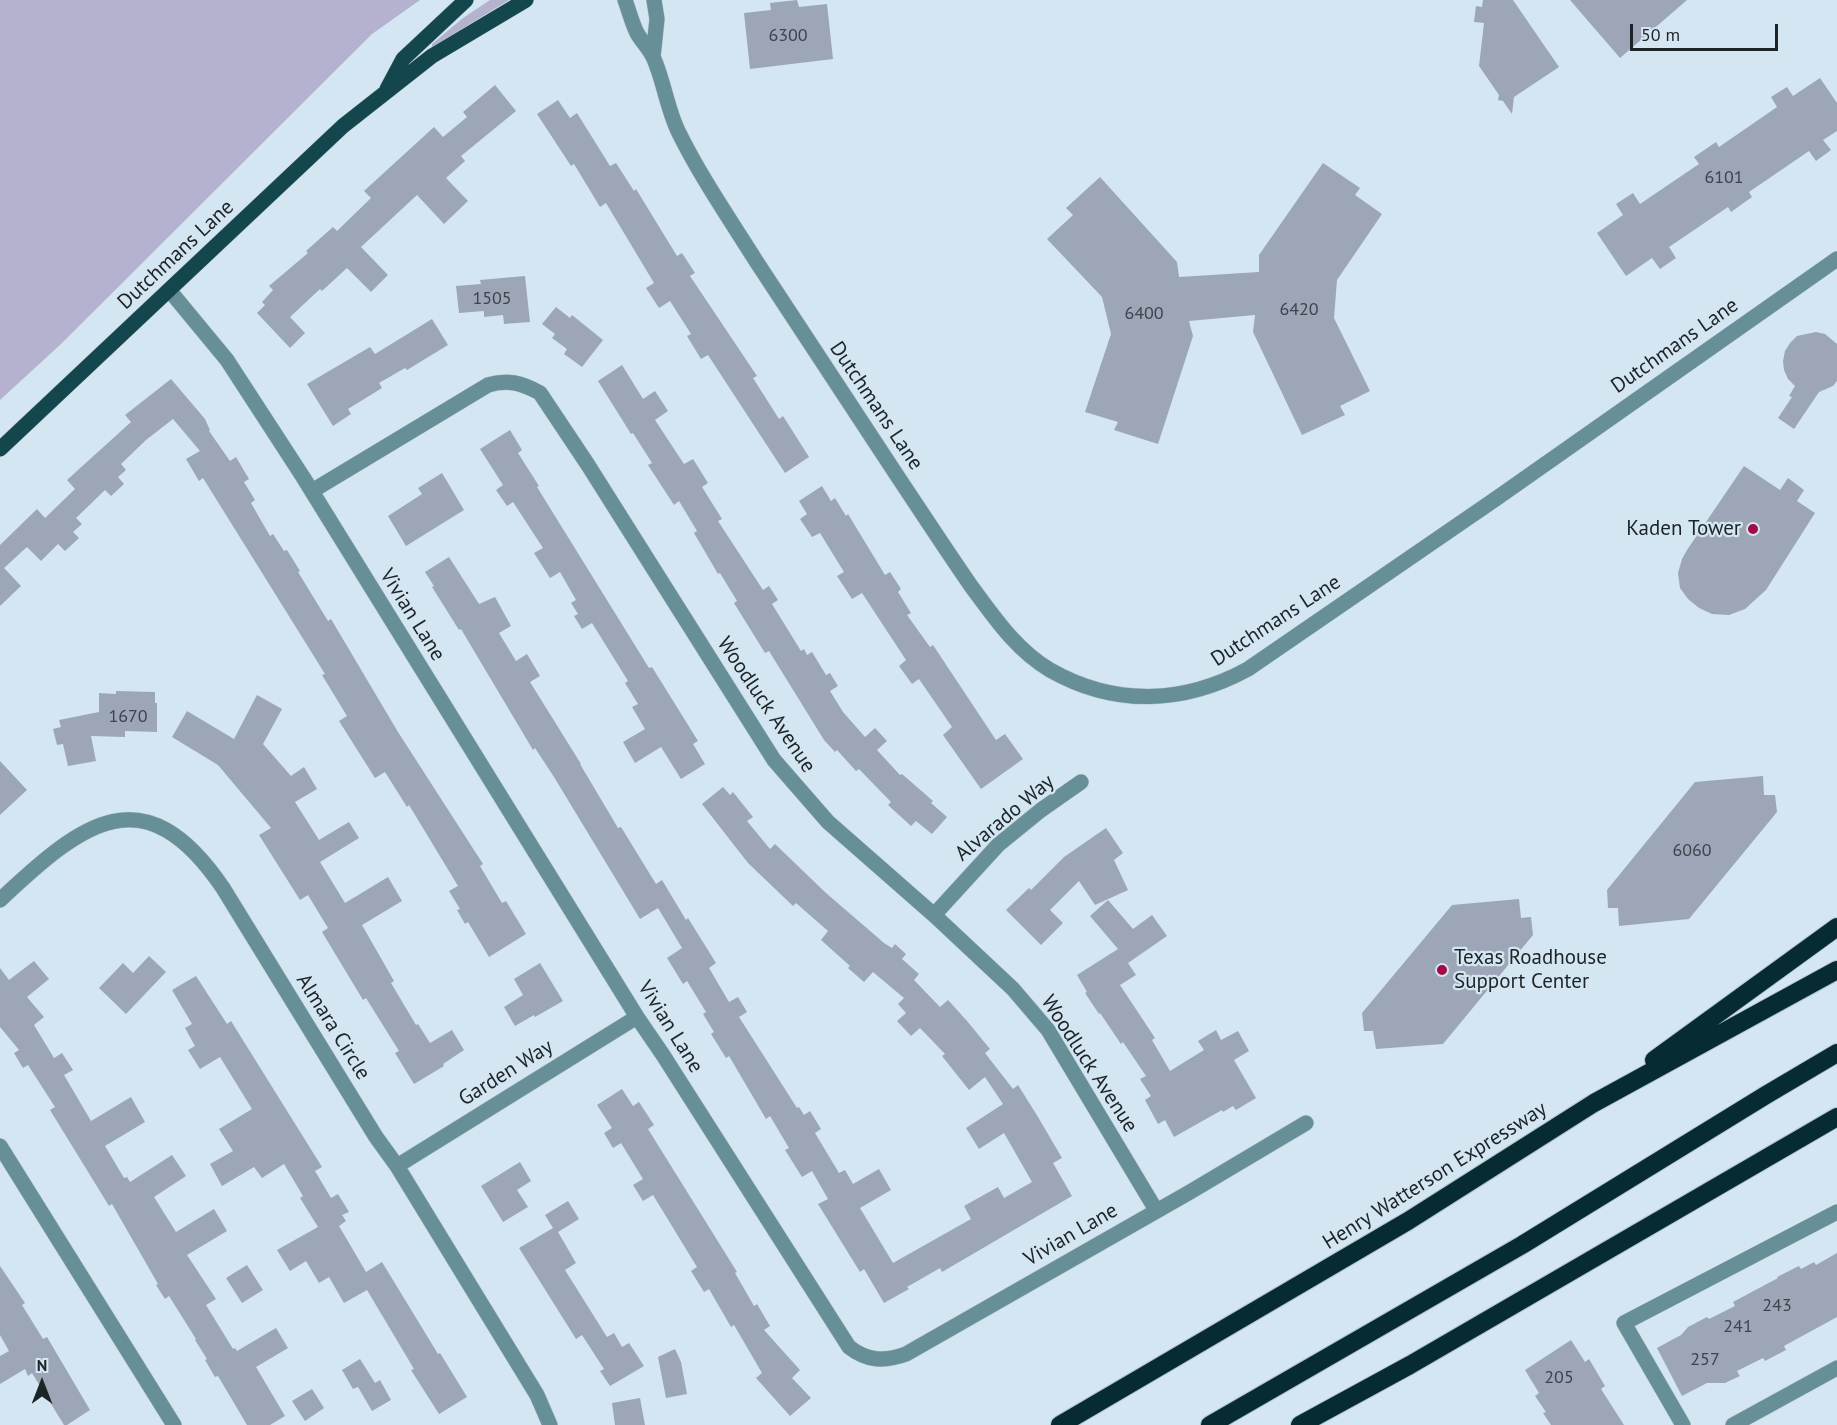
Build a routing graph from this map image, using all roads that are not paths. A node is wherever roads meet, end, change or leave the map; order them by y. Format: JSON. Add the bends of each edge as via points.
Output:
{"nodes":[{"id":1,"x":466,"y":0,"type":"edge"},
{"id":2,"x":526,"y":0,"type":"edge"},
{"id":3,"x":625,"y":0,"type":"edge"},
{"id":4,"x":654,"y":0,"type":"edge"},
{"id":5,"x":653,"y":57,"type":"junction"},
{"id":6,"x":384,"y":94,"type":"junction"},
{"id":7,"x":1837,"y":259,"type":"edge"},
{"id":8,"x":170,"y":291,"type":"junction"},
{"id":9,"x":0,"y":449,"type":"edge"},
{"id":10,"x":312,"y":491,"type":"junction"},
{"id":11,"x":1082,"y":782,"type":"dead end"},
{"id":12,"x":0,"y":900,"type":"edge"},
{"id":13,"x":934,"y":915,"type":"junction"},
{"id":14,"x":1837,"y":927,"type":"edge"},
{"id":15,"x":1837,"y":970,"type":"edge"},
{"id":16,"x":637,"y":1017,"type":"junction"},
{"id":17,"x":1837,"y":1053,"type":"edge"},
{"id":18,"x":1594,"y":1103,"type":"junction"},
{"id":19,"x":1837,"y":1117,"type":"edge"},
{"id":20,"x":1306,"y":1123,"type":"dead end"},
{"id":21,"x":0,"y":1146,"type":"edge"},
{"id":22,"x":397,"y":1166,"type":"junction"},
{"id":23,"x":1156,"y":1210,"type":"junction"},
{"id":24,"x":1837,"y":1212,"type":"edge"},
{"id":25,"x":1837,"y":1368,"type":"edge"},
{"id":26,"x":174,"y":1425,"type":"edge"},
{"id":27,"x":550,"y":1425,"type":"edge"},
{"id":28,"x":1060,"y":1425,"type":"edge"},
{"id":29,"x":1210,"y":1425,"type":"edge"},
{"id":30,"x":1300,"y":1425,"type":"edge"},
{"id":31,"x":1683,"y":1425,"type":"edge"},
{"id":32,"x":1733,"y":1425,"type":"edge"}],
"edges":[{"from":1,"to":6,"type":"main road","via":[[403,59]]},
{"from":2,"to":6,"type":"main road","name":"Dutchmans Lane","via":[[432,56]]},
{"from":3,"to":5,"type":"street","name":"Dutchmans Lane","via":[[636,33]]},
{"from":4,"to":5,"type":"street","name":"Dutchmans Lane","via":[[657,19]]},
{"from":5,"to":7,"type":"street","name":"Dutchmans Lane","via":[[677,128],[713,194],[989,611],[1021,647],[1044,665],[1069,679],[1114,694],[1185,694],[1248,669]]},
{"from":6,"to":8,"type":"main road","name":"Dutchmans Lane","via":[[343,126]]},
{"from":8,"to":9,"type":"main road","name":"Dutchmans Lane"},
{"from":8,"to":10,"type":"street","name":"Vivian Lane","via":[[226,360]]},
{"from":10,"to":13,"type":"street","name":"Woodluck Avenue","via":[[488,385],[515,382],[540,393],[774,760],[828,822]]},
{"from":10,"to":16,"type":"street","name":"Vivian Lane"},
{"from":11,"to":13,"type":"street","name":"Alvarado Way","via":[[998,845]]},
{"from":12,"to":22,"type":"street","name":"Almara Circle","via":[[72,838],[93,826],[119,820],[142,821],[172,832],[198,855],[223,888]]},
{"from":13,"to":23,"type":"street","name":"Woodluck Avenue","via":[[1013,989],[1047,1030]]},
{"from":14,"to":18,"type":"highway"},
{"from":15,"to":18,"type":"highway","name":"Henry Watterson Expressway"},
{"from":16,"to":22,"type":"street","name":"Garden Way"},
{"from":16,"to":23,"type":"street","name":"Vivian Lane","via":[[841,1338],[859,1354],[873,1359],[906,1354]]},
{"from":17,"to":29,"type":"highway","via":[[1522,1245]]},
{"from":18,"to":28,"type":"highway","name":"Henry Watterson Expressway","via":[[1408,1221]]},
{"from":19,"to":30,"type":"highway"},
{"from":20,"to":23,"type":"street","name":"Vivian Lane"},
{"from":21,"to":26,"type":"street"},
{"from":22,"to":27,"type":"street","name":"Almara Circle","via":[[537,1395]]},
{"from":24,"to":31,"type":"street","via":[[1624,1323]]},
{"from":25,"to":32,"type":"street"}]}
